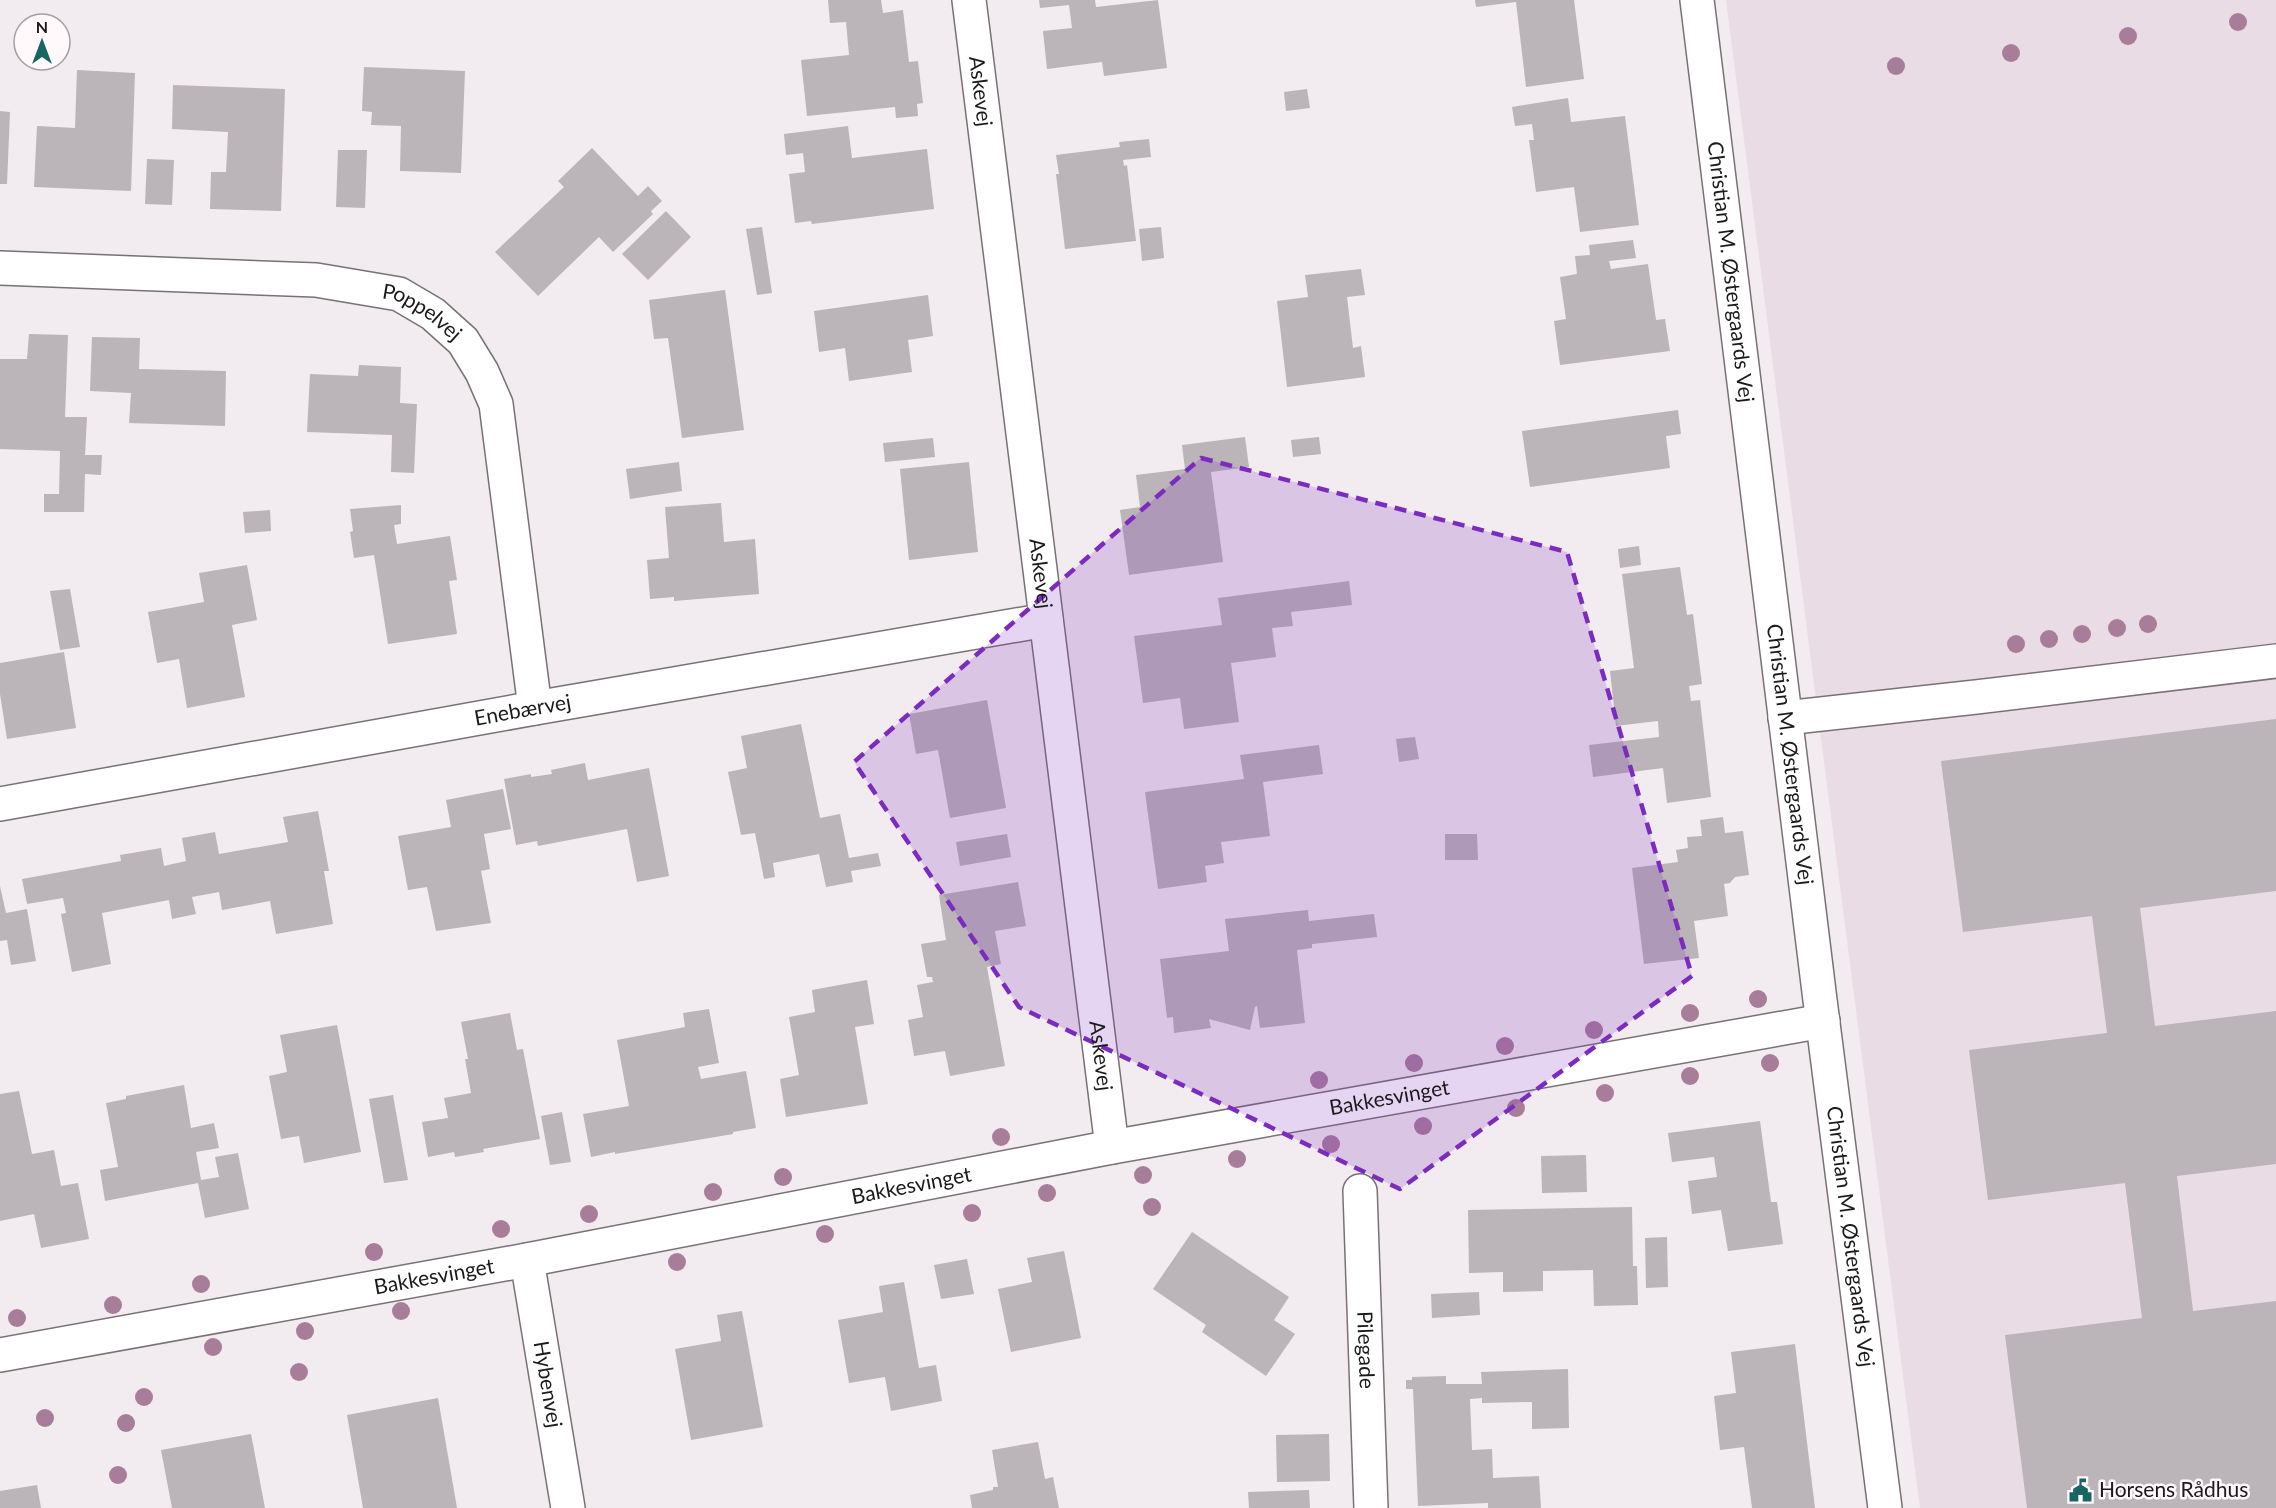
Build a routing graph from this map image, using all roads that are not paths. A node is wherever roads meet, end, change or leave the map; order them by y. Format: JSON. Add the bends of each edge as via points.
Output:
{"nodes":[{"id":1,"x":969,"y":0,"type":"edge"},
{"id":2,"x":1697,"y":0,"type":"edge"},
{"id":3,"x":0,"y":268,"type":"edge"},
{"id":4,"x":1046,"y":621,"type":"junction"},
{"id":5,"x":2276,"y":661,"type":"edge"},
{"id":6,"x":535,"y":708,"type":"junction"},
{"id":7,"x":1785,"y":718,"type":"junction"},
{"id":8,"x":0,"y":804,"type":"edge"},
{"id":9,"x":1823,"y":1021,"type":"junction"},
{"id":10,"x":1112,"y":1147,"type":"junction"},
{"id":11,"x":1360,"y":1191,"type":"dead end"},
{"id":12,"x":527,"y":1260,"type":"junction"},
{"id":13,"x":0,"y":1355,"type":"edge"},
{"id":14,"x":568,"y":1508,"type":"edge"},
{"id":15,"x":1371,"y":1508,"type":"edge"},
{"id":16,"x":1885,"y":1508,"type":"edge"}],
"edges":[{"from":1,"to":4,"type":"street","name":"Askevej"},
{"from":2,"to":7,"type":"street","name":"Christian M. Østergaards Vej"},
{"from":3,"to":6,"type":"street","name":"Poppelvej","via":[[316,279],[399,294],[433,314],[463,341],[496,404]]},
{"from":4,"to":6,"type":"street","name":"Enebærvej"},
{"from":4,"to":10,"type":"street","name":"Askevej"},
{"from":5,"to":7,"type":"street"},
{"from":6,"to":8,"type":"street","name":"Enebærvej"},
{"from":7,"to":9,"type":"street","name":"Christian M. Østergaards Vej"},
{"from":9,"to":10,"type":"street","name":"Bakkesvinget"},
{"from":9,"to":16,"type":"street","name":"Christian M. Østergaards Vej"},
{"from":10,"to":12,"type":"street","name":"Bakkesvinget"},
{"from":11,"to":15,"type":"street","name":"Pilegade"},
{"from":12,"to":13,"type":"street","name":"Bakkesvinget"},
{"from":12,"to":14,"type":"street","name":"Hybenvej"}]}
